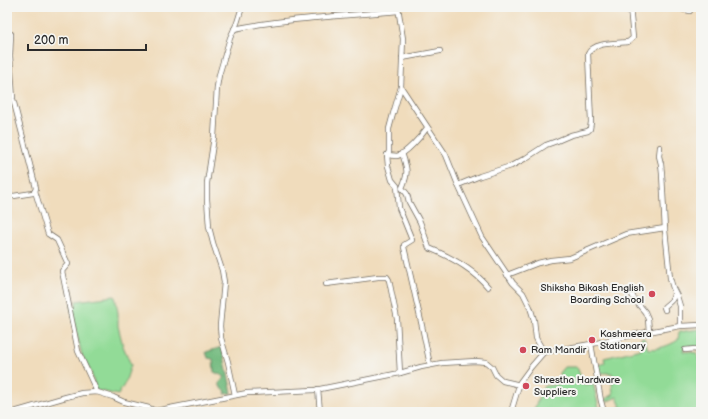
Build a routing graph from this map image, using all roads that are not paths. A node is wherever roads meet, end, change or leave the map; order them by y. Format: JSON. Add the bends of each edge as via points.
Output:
{"nodes":[{"id":1,"x":242,"y":7,"type":"edge"},
{"id":2,"x":630,"y":7,"type":"edge"},
{"id":3,"x":674,"y":7,"type":"edge"},
{"id":4,"x":398,"y":9,"type":"edge"},
{"id":5,"x":690,"y":11,"type":"dead end"},
{"id":6,"x":234,"y":29,"type":"junction"},
{"id":7,"x":11,"y":34,"type":"dead end"},
{"id":8,"x":440,"y":51,"type":"dead end"},
{"id":9,"x":402,"y":58,"type":"junction"},
{"id":10,"x":401,"y":87,"type":"junction"},
{"id":11,"x":427,"y":128,"type":"junction"},
{"id":12,"x":660,"y":147,"type":"dead end"},
{"id":13,"x":402,"y":153,"type":"junction"},
{"id":14,"x":387,"y":155,"type":"junction"},
{"id":15,"x":458,"y":185,"type":"junction"},
{"id":16,"x":35,"y":191,"type":"junction"},
{"id":17,"x":7,"y":197,"type":"edge"},
{"id":18,"x":665,"y":228,"type":"junction"},
{"id":19,"x":507,"y":275,"type":"junction"},
{"id":20,"x":326,"y":284,"type":"dead end"},
{"id":21,"x":488,"y":287,"type":"dead end"},
{"id":22,"x":630,"y":290,"type":"dead end"},
{"id":23,"x":674,"y":290,"type":"junction"},
{"id":24,"x":665,"y":310,"type":"dead end"},
{"id":25,"x":701,"y":325,"type":"edge"},
{"id":26,"x":680,"y":326,"type":"junction"},
{"id":27,"x":649,"y":332,"type":"junction"},
{"id":28,"x":591,"y":344,"type":"junction"},
{"id":29,"x":685,"y":350,"type":"dead end"},
{"id":30,"x":544,"y":352,"type":"junction"},
{"id":31,"x":701,"y":352,"type":"edge"},
{"id":32,"x":430,"y":365,"type":"junction"},
{"id":33,"x":400,"y":372,"type":"junction"},
{"id":34,"x":520,"y":385,"type":"junction"},
{"id":35,"x":318,"y":389,"type":"junction"},
{"id":36,"x":97,"y":392,"type":"junction"},
{"id":37,"x":236,"y":395,"type":"junction"},
{"id":38,"x":14,"y":412,"type":"edge"},
{"id":39,"x":320,"y":412,"type":"edge"},
{"id":40,"x":511,"y":412,"type":"edge"},
{"id":41,"x":604,"y":412,"type":"edge"}],
"edges":[{"from":1,"to":6,"type":"street"},
{"from":2,"to":15,"type":"street","via":[[633,38],[628,42],[596,46],[588,54],[590,129],[557,140],[512,166]]},
{"from":3,"to":5,"type":"street"},
{"from":4,"to":6,"type":"street"},
{"from":4,"to":9,"type":"street","via":[[403,39]]},
{"from":6,"to":37,"type":"street","via":[[217,87],[207,199],[208,227],[224,282],[221,338]]},
{"from":7,"to":16,"type":"street","via":[[10,56],[14,99]]},
{"from":8,"to":9,"type":"street"},
{"from":9,"to":10,"type":"street"},
{"from":10,"to":11,"type":"street"},
{"from":10,"to":14,"type":"street","via":[[389,129]]},
{"from":11,"to":13,"type":"street"},
{"from":11,"to":15,"type":"street","via":[[446,155]]},
{"from":12,"to":18,"type":"street"},
{"from":13,"to":14,"type":"street","via":[[397,156]]},
{"from":13,"to":21,"type":"street","via":[[407,170],[402,188],[420,222],[429,248],[465,266]]},
{"from":14,"to":32,"type":"street","via":[[392,180],[397,186],[399,208],[412,240],[404,247]]},
{"from":15,"to":19,"type":"street","via":[[482,238]]},
{"from":16,"to":17,"type":"street"},
{"from":16,"to":36,"type":"street","via":[[48,234],[57,240],[68,264],[62,271],[78,351]]},
{"from":18,"to":19,"type":"street","via":[[626,234],[570,258],[544,262]]},
{"from":18,"to":23,"type":"street","via":[[670,278]]},
{"from":19,"to":30,"type":"street","via":[[523,293],[530,307],[536,326],[536,338]]},
{"from":20,"to":33,"type":"street","via":[[387,277],[397,319]]},
{"from":22,"to":27,"type":"street","via":[[645,312]]},
{"from":23,"to":24,"type":"street","via":[[674,296],[664,307]]},
{"from":23,"to":26,"type":"street","via":[[680,306]]},
{"from":25,"to":26,"type":"street"},
{"from":26,"to":27,"type":"street"},
{"from":27,"to":28,"type":"street"},
{"from":28,"to":30,"type":"street"},
{"from":28,"to":41,"type":"street"},
{"from":29,"to":31,"type":"street","via":[[696,349]]},
{"from":30,"to":34,"type":"street"},
{"from":32,"to":33,"type":"street"},
{"from":32,"to":34,"type":"street","via":[[486,362],[503,381]]},
{"from":33,"to":35,"type":"street"},
{"from":34,"to":40,"type":"street"},
{"from":35,"to":37,"type":"street"},
{"from":35,"to":39,"type":"street"},
{"from":36,"to":37,"type":"street","via":[[155,411]]},
{"from":36,"to":38,"type":"street","via":[[82,393]]}]}
